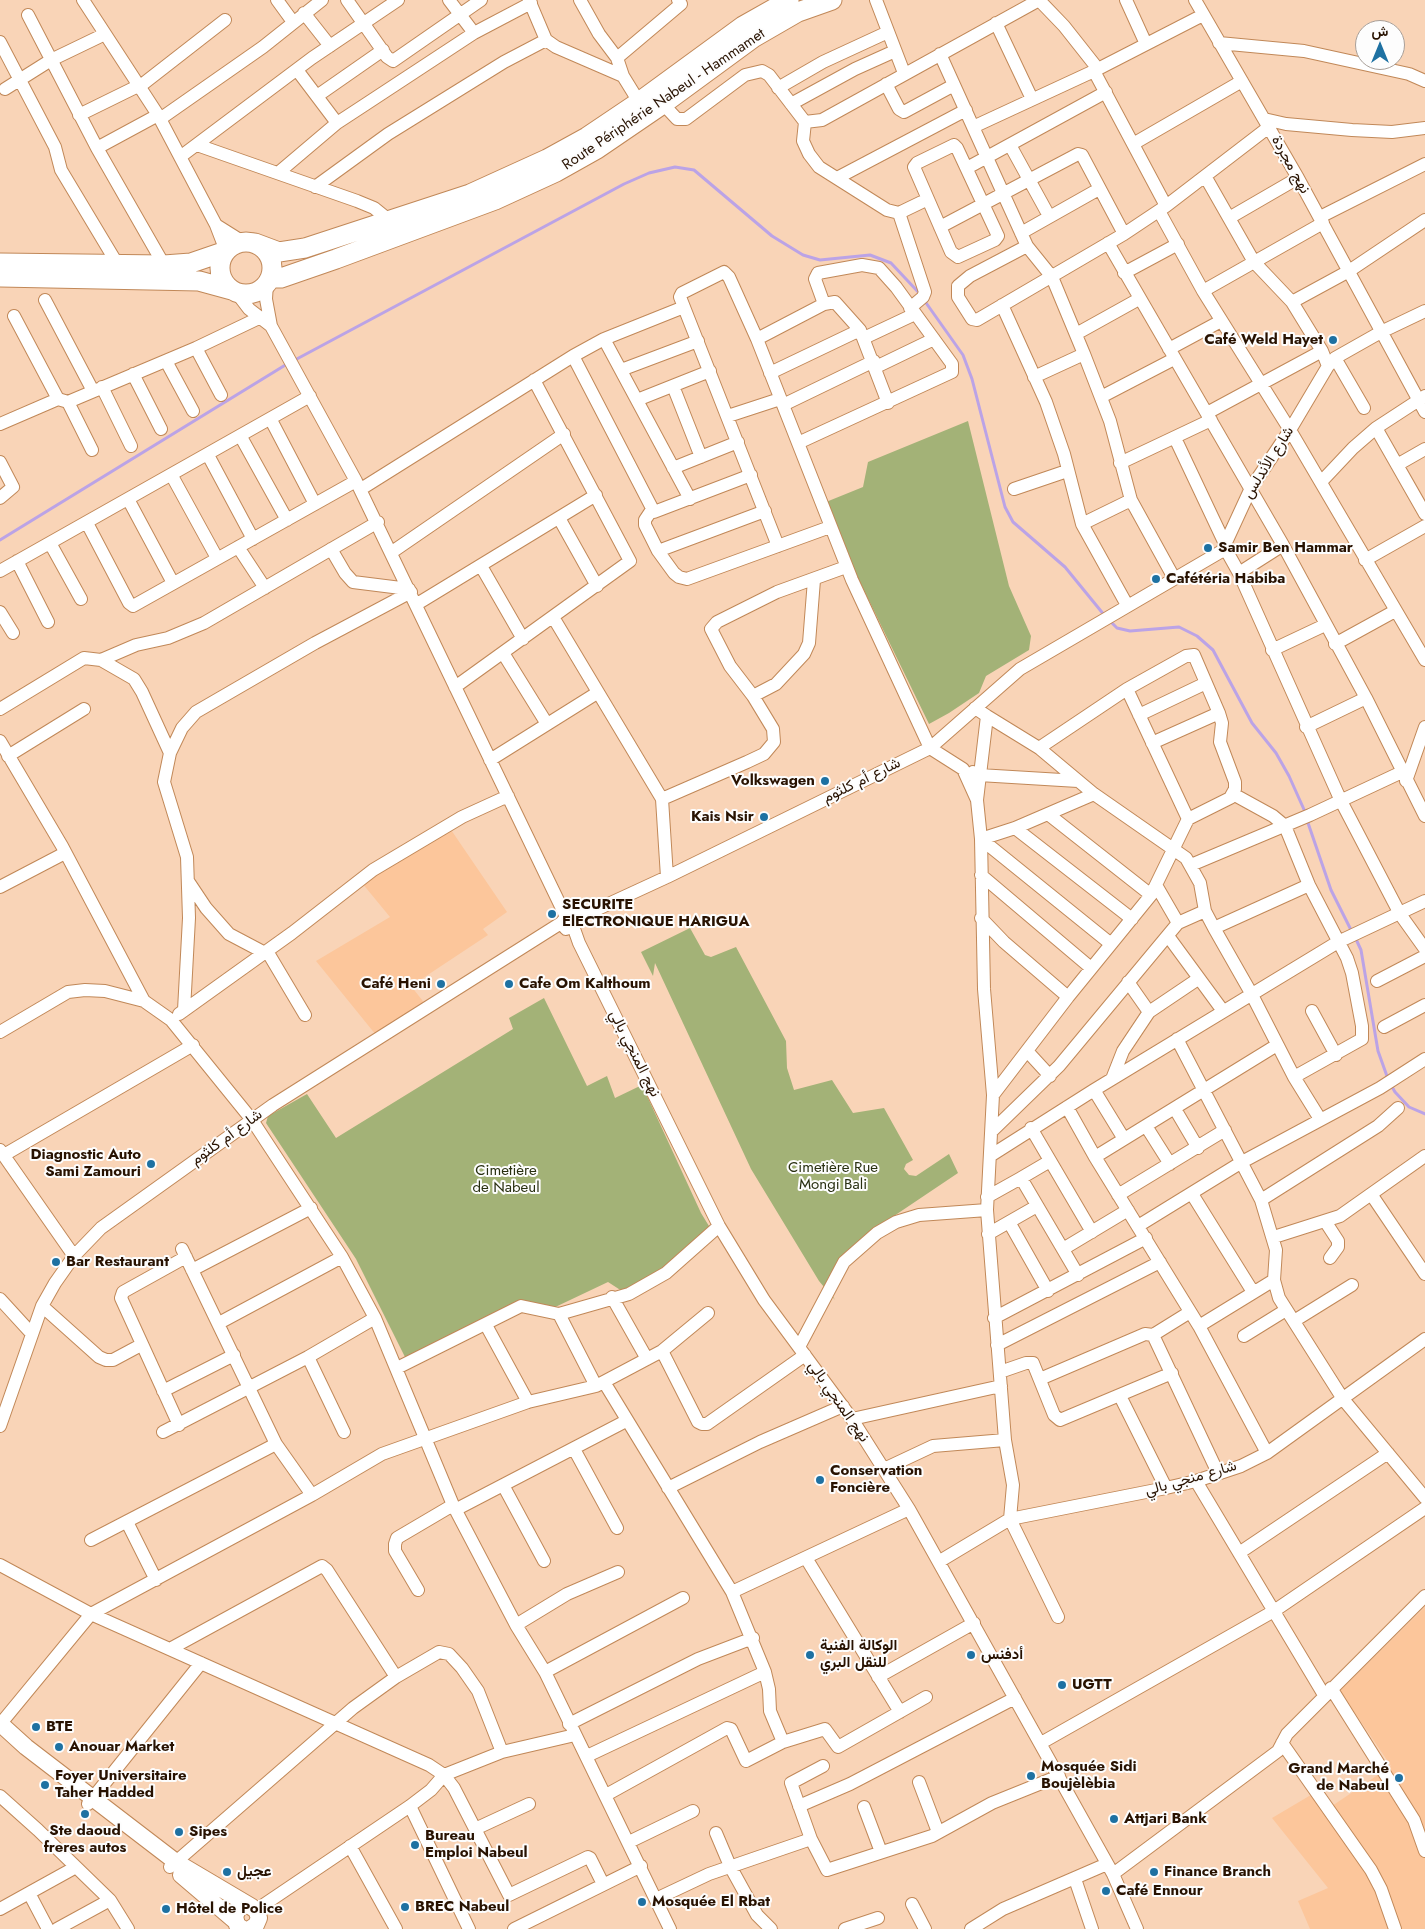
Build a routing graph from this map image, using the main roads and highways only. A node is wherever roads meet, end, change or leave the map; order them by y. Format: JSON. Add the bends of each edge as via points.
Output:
{"nodes":[{"id":1,"x":789,"y":0,"type":"edge"},
{"id":2,"x":832,"y":0,"type":"edge"},
{"id":3,"x":249,"y":242,"type":"junction"},
{"id":4,"x":226,"y":251,"type":"junction"},
{"id":5,"x":0,"y":263,"type":"edge"},
{"id":6,"x":0,"y":277,"type":"edge"},
{"id":7,"x":268,"y":280,"type":"junction"},
{"id":8,"x":234,"y":291,"type":"junction"},
{"id":9,"x":1,"y":1729,"type":"edge"},
{"id":10,"x":173,"y":1864,"type":"junction"},
{"id":11,"x":258,"y":1918,"type":"edge"},
{"id":12,"x":239,"y":1925,"type":"edge"}],
"edges":[{"from":1,"to":3,"type":"highway","name":"Route Périphérie Nabeul - Hammamet","via":[[743,26],[587,137],[470,194],[291,251],[279,252]]},
{"from":2,"to":7,"type":"highway","name":"Route Périphérie Nabeul - Hammamet","via":[[798,12],[754,38],[663,104],[564,168],[495,200],[295,274]]},
{"from":3,"to":4,"type":"highway"},
{"from":3,"to":7,"type":"highway","via":[[268,254],[272,270]]},
{"from":4,"to":5,"type":"highway","via":[[190,263],[164,265]]},
{"from":4,"to":8,"type":"highway","via":[[220,268],[225,284]]},
{"from":6,"to":8,"type":"highway","via":[[199,281]]},
{"from":7,"to":8,"type":"highway","via":[[253,293]]},
{"from":9,"to":10,"type":"main road"},
{"from":10,"to":11,"type":"main road"},
{"from":10,"to":12,"type":"main road"},
{"from":11,"to":12,"type":"main road","via":[[239,1908],[236,1912]]}]}
